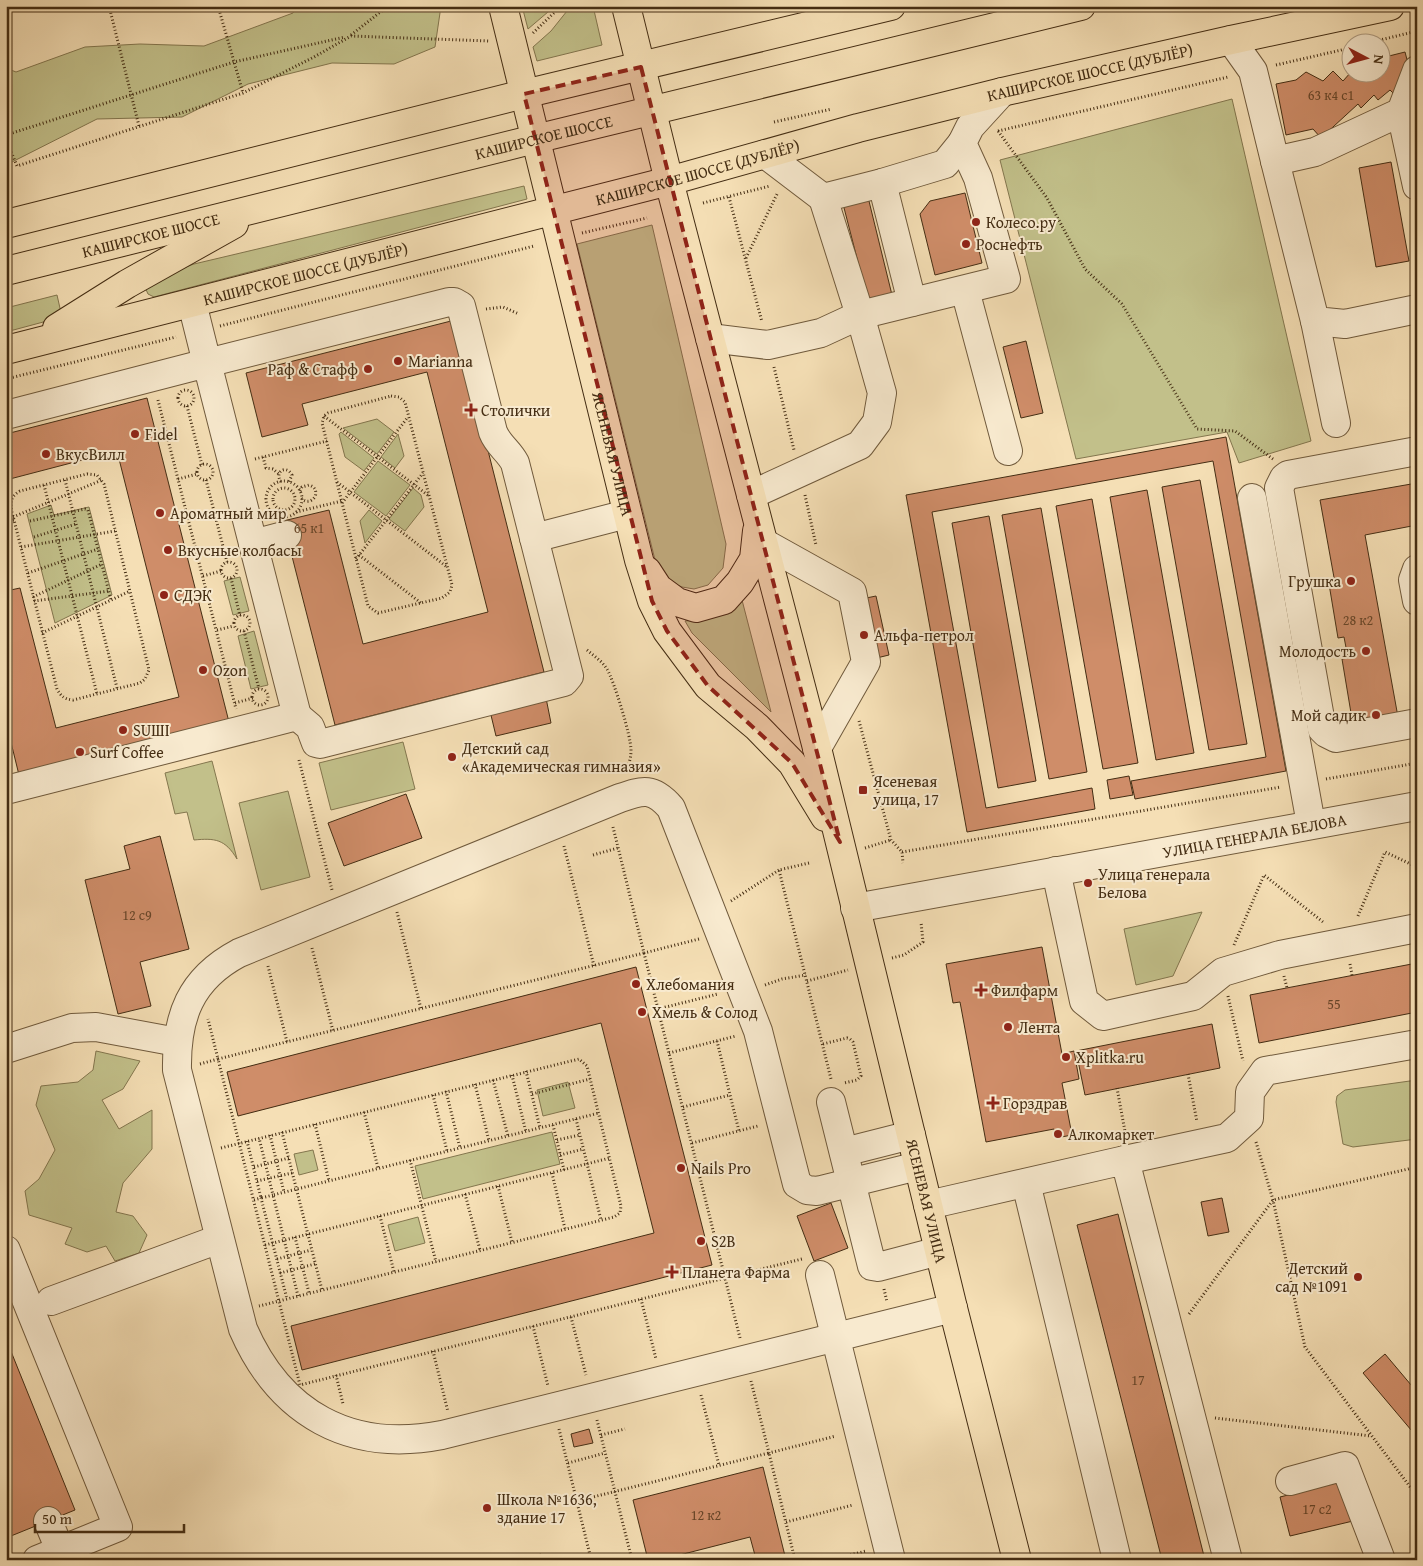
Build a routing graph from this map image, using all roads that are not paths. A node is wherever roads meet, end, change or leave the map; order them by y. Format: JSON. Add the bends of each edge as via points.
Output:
{"nodes":[{"id":1,"x":503,"y":6,"type":"edge"},
{"id":2,"x":626,"y":6,"type":"edge"},
{"id":3,"x":891,"y":6,"type":"edge"},
{"id":4,"x":1081,"y":6,"type":"edge"},
{"id":5,"x":1390,"y":6,"type":"edge"},
{"id":6,"x":1231,"y":40,"type":"junction"},
{"id":7,"x":641,"y":67,"type":"junction"},
{"id":8,"x":1417,"y":70,"type":"edge"},
{"id":9,"x":1002,"y":92,"type":"junction"},
{"id":10,"x":524,"y":94,"type":"junction"},
{"id":11,"x":652,"y":110,"type":"junction"},
{"id":12,"x":1401,"y":112,"type":"junction"},
{"id":13,"x":974,"y":133,"type":"junction"},
{"id":14,"x":535,"y":138,"type":"junction"},
{"id":15,"x":765,"y":154,"type":"junction"},
{"id":16,"x":1275,"y":161,"type":"junction"},
{"id":17,"x":670,"y":181,"type":"junction"},
{"id":18,"x":882,"y":183,"type":"junction"},
{"id":19,"x":1417,"y":186,"type":"edge"},
{"id":20,"x":824,"y":198,"type":"junction"},
{"id":21,"x":265,"y":206,"type":"junction"},
{"id":22,"x":553,"y":211,"type":"junction"},
{"id":23,"x":6,"y":224,"type":"edge"},
{"id":24,"x":6,"y":271,"type":"edge"},
{"id":25,"x":965,"y":290,"type":"junction"},
{"id":26,"x":912,"y":302,"type":"junction"},
{"id":27,"x":192,"y":303,"type":"junction"},
{"id":28,"x":1417,"y":309,"type":"edge"},
{"id":29,"x":860,"y":315,"type":"junction"},
{"id":30,"x":1315,"y":321,"type":"junction"},
{"id":31,"x":710,"y":338,"type":"junction"},
{"id":32,"x":17,"y":347,"type":"edge"},
{"id":33,"x":208,"y":363,"type":"junction"},
{"id":34,"x":6,"y":414,"type":"edge"},
{"id":35,"x":1336,"y":423,"type":"dead end"},
{"id":36,"x":1008,"y":451,"type":"dead end"},
{"id":37,"x":1417,"y":451,"type":"edge"},
{"id":38,"x":1252,"y":498,"type":"dead end"},
{"id":39,"x":627,"y":514,"type":"junction"},
{"id":40,"x":758,"y":520,"type":"junction"},
{"id":41,"x":291,"y":524,"type":"road end"},
{"id":42,"x":534,"y":538,"type":"junction"},
{"id":43,"x":253,"y":544,"type":"junction"},
{"id":44,"x":639,"y":560,"type":"junction"},
{"id":45,"x":1417,"y":570,"type":"edge"},
{"id":46,"x":1417,"y":601,"type":"edge"},
{"id":47,"x":297,"y":716,"type":"junction"},
{"id":48,"x":1417,"y":723,"type":"edge"},
{"id":49,"x":817,"y":748,"type":"junction"},
{"id":50,"x":6,"y":790,"type":"edge"},
{"id":51,"x":1417,"y":806,"type":"edge"},
{"id":52,"x":1311,"y":824,"type":"junction"},
{"id":53,"x":851,"y":845,"type":"junction"},
{"id":54,"x":1056,"y":871,"type":"junction"},
{"id":55,"x":856,"y":908,"type":"junction"},
{"id":56,"x":1417,"y":928,"type":"edge"},
{"id":57,"x":177,"y":1042,"type":"junction"},
{"id":58,"x":1417,"y":1044,"type":"edge"},
{"id":59,"x":6,"y":1049,"type":"edge"},
{"id":60,"x":832,"y":1094,"type":"road end"},
{"id":61,"x":911,"y":1135,"type":"junction"},
{"id":62,"x":844,"y":1152,"type":"junction"},
{"id":63,"x":1128,"y":1160,"type":"junction"},
{"id":64,"x":918,"y":1166,"type":"junction"},
{"id":65,"x":851,"y":1182,"type":"junction"},
{"id":66,"x":1026,"y":1183,"type":"junction"},
{"id":67,"x":928,"y":1205,"type":"junction"},
{"id":68,"x":219,"y":1239,"type":"junction"},
{"id":69,"x":6,"y":1250,"type":"edge"},
{"id":70,"x":939,"y":1251,"type":"junction"},
{"id":71,"x":820,"y":1275,"type":"dead end"},
{"id":72,"x":51,"y":1301,"type":"dead end"},
{"id":73,"x":953,"y":1308,"type":"junction"},
{"id":74,"x":835,"y":1337,"type":"junction"},
{"id":75,"x":1290,"y":1481,"type":"dead end"},
{"id":76,"x":48,"y":1521,"type":"dead end"},
{"id":77,"x":889,"y":1553,"type":"edge"},
{"id":78,"x":48,"y":1555,"type":"edge"},
{"id":79,"x":1017,"y":1560,"type":"edge"},
{"id":80,"x":1117,"y":1560,"type":"edge"},
{"id":81,"x":1228,"y":1560,"type":"edge"},
{"id":82,"x":1382,"y":1560,"type":"edge"}],
"edges":[{"from":1,"to":10,"type":"main road","name":"ЯСЕНЕВАЯ УЛИЦА"},
{"from":2,"to":7,"type":"main road","name":"ЯСЕНЕВАЯ УЛИЦА"},
{"from":3,"to":7,"type":"main road"},
{"from":4,"to":11,"type":"main road","name":"КАШИРСКОЕ ШОССЕ"},
{"from":5,"to":6,"type":"main road","name":"КАШИРСКОЕ ШОССЕ (ДУБЛЁР)"},
{"from":6,"to":9,"type":"main road","name":"КАШИРСКОЕ ШОССЕ (ДУБЛЁР)"},
{"from":6,"to":16,"type":"street","via":[[1253,71]]},
{"from":7,"to":10,"type":"main road"},
{"from":7,"to":11,"type":"main road","name":"ЯСЕНЕВАЯ УЛИЦА"},
{"from":8,"to":12,"type":"street"},
{"from":9,"to":13,"type":"street"},
{"from":9,"to":15,"type":"main road","name":"КАШИРСКОЕ ШОССЕ (ДУБЛЁР)"},
{"from":10,"to":14,"type":"main road","name":"ЯСЕНЕВАЯ УЛИЦА"},
{"from":10,"to":23,"type":"main road"},
{"from":11,"to":14,"type":"main road","name":"КАШИРСКОЕ ШОССЕ"},
{"from":11,"to":17,"type":"main road","name":"ЯСЕНЕВАЯ УЛИЦА"},
{"from":12,"to":16,"type":"street","via":[[1315,152]]},
{"from":12,"to":19,"type":"street"},
{"from":13,"to":18,"type":"street","via":[[945,164]]},
{"from":13,"to":25,"type":"street","via":[[978,178],[1006,280]]},
{"from":14,"to":21,"type":"main road","name":"КАШИРСКОЕ ШОССЕ"},
{"from":14,"to":22,"type":"main road","name":"ЯСЕНЕВАЯ УЛИЦА"},
{"from":15,"to":17,"type":"main road","name":"КАШИРСКОЕ ШОССЕ (ДУБЛЁР)"},
{"from":15,"to":20,"type":"street"},
{"from":16,"to":30,"type":"street"},
{"from":17,"to":22,"type":"main road","name":"КАШИРСКОЕ ШОССЕ (ДУБЛЁР)"},
{"from":17,"to":31,"type":"main road","name":"ЯСЕНЕВАЯ УЛИЦА"},
{"from":18,"to":20,"type":"street"},
{"from":18,"to":26,"type":"street"},
{"from":20,"to":29,"type":"street"},
{"from":21,"to":24,"type":"main road","name":"КАШИРСКОЕ ШОССЕ"},
{"from":21,"to":32,"type":"main road","via":[[126,284],[76,317]]},
{"from":22,"to":27,"type":"main road","name":"КАШИРСКОЕ ШОССЕ (ДУБЛЁР)"},
{"from":22,"to":39,"type":"main road","name":"ЯСЕНЕВАЯ УЛИЦА"},
{"from":25,"to":26,"type":"street"},
{"from":25,"to":36,"type":"street"},
{"from":26,"to":29,"type":"street"},
{"from":27,"to":32,"type":"main road","name":"КАШИРСКОЕ ШОССЕ (ДУБЛЁР)"},
{"from":27,"to":33,"type":"street"},
{"from":28,"to":30,"type":"street","via":[[1345,324]]},
{"from":29,"to":31,"type":"street","via":[[821,333],[768,345]]},
{"from":29,"to":40,"type":"street","via":[[882,393],[877,422],[860,446],[800,473]]},
{"from":30,"to":35,"type":"street"},
{"from":31,"to":40,"type":"main road","name":"ЯСЕНЕВАЯ УЛИЦА"},
{"from":33,"to":34,"type":"street"},
{"from":33,"to":42,"type":"street","via":[[454,302],[461,306],[464,315],[493,432],[515,463]]},
{"from":33,"to":43,"type":"street","via":[[223,467]]},
{"from":37,"to":48,"type":"street","via":[[1288,475],[1279,488],[1322,729],[1336,738]]},
{"from":38,"to":52,"type":"street"},
{"from":39,"to":42,"type":"street"},
{"from":39,"to":44,"type":"main road","name":"ЯСЕНЕВАЯ УЛИЦА"},
{"from":40,"to":44,"type":"main road","via":[[754,559],[724,600],[696,608],[677,602],[658,588]]},
{"from":40,"to":49,"type":"main road","name":"ЯСЕНЕВАЯ УЛИЦА"},
{"from":40,"to":49,"type":"street","via":[[823,576],[852,592],[866,662]]},
{"from":41,"to":43,"type":"street"},
{"from":42,"to":47,"type":"street","via":[[568,679],[320,744],[314,741],[308,725]]},
{"from":43,"to":47,"type":"street"},
{"from":44,"to":53,"type":"main road","name":"ЯСЕНЕВАЯ УЛИЦА","via":[[652,601],[667,631],[708,686],[758,727],[792,763]]},
{"from":45,"to":46,"type":"street","via":[[1413,580]]},
{"from":47,"to":50,"type":"street"},
{"from":49,"to":53,"type":"main road","name":"ЯСЕНЕВАЯ УЛИЦА"},
{"from":51,"to":52,"type":"street","name":"УЛИЦА ГЕНЕРАЛА БЕЛОВА"},
{"from":52,"to":54,"type":"street","name":"УЛИЦА ГЕНЕРАЛА БЕЛОВА"},
{"from":53,"to":55,"type":"main road","name":"ЯСЕНЕВАЯ УЛИЦА"},
{"from":54,"to":55,"type":"street","name":"УЛИЦА ГЕНЕРАЛА БЕЛОВА"},
{"from":54,"to":56,"type":"street","via":[[1084,1001],[1103,1016],[1193,996],[1223,972],[1280,955]]},
{"from":55,"to":61,"type":"main road","name":"ЯСЕНЕВАЯ УЛИЦА"},
{"from":57,"to":59,"type":"street","via":[[82,1027]]},
{"from":57,"to":65,"type":"street","via":[[187,1005],[204,981],[226,960],[639,791],[656,795],[671,808],[758,1031],[797,1184],[817,1191]]},
{"from":57,"to":68,"type":"street","via":[[177,1070]]},
{"from":58,"to":63,"type":"street","via":[[1266,1071],[1250,1092],[1249,1118],[1227,1138]]},
{"from":60,"to":62,"type":"street"},
{"from":61,"to":62,"type":"street"},
{"from":61,"to":64,"type":"main road","name":"ЯСЕНЕВАЯ УЛИЦА"},
{"from":62,"to":65,"type":"street"},
{"from":63,"to":66,"type":"street"},
{"from":63,"to":81,"type":"street"},
{"from":64,"to":65,"type":"street"},
{"from":64,"to":67,"type":"main road","name":"ЯСЕНЕВАЯ УЛИЦА"},
{"from":65,"to":70,"type":"street","via":[[874,1267]]},
{"from":66,"to":67,"type":"street"},
{"from":66,"to":80,"type":"street"},
{"from":67,"to":70,"type":"main road","name":"ЯСЕНЕВАЯ УЛИЦА"},
{"from":68,"to":72,"type":"street"},
{"from":68,"to":74,"type":"street","via":[[243,1329],[262,1366],[302,1408],[328,1424],[362,1436],[388,1440],[442,1436]]},
{"from":69,"to":78,"type":"street","via":[[118,1527]]},
{"from":70,"to":73,"type":"main road","name":"ЯСЕНЕВАЯ УЛИЦА"},
{"from":71,"to":74,"type":"street"},
{"from":73,"to":74,"type":"street"},
{"from":73,"to":79,"type":"main road","name":"ЯСЕНЕВАЯ УЛИЦА"},
{"from":74,"to":77,"type":"street"},
{"from":75,"to":82,"type":"street","via":[[1345,1466]]},
{"from":76,"to":78,"type":"street"}]}
